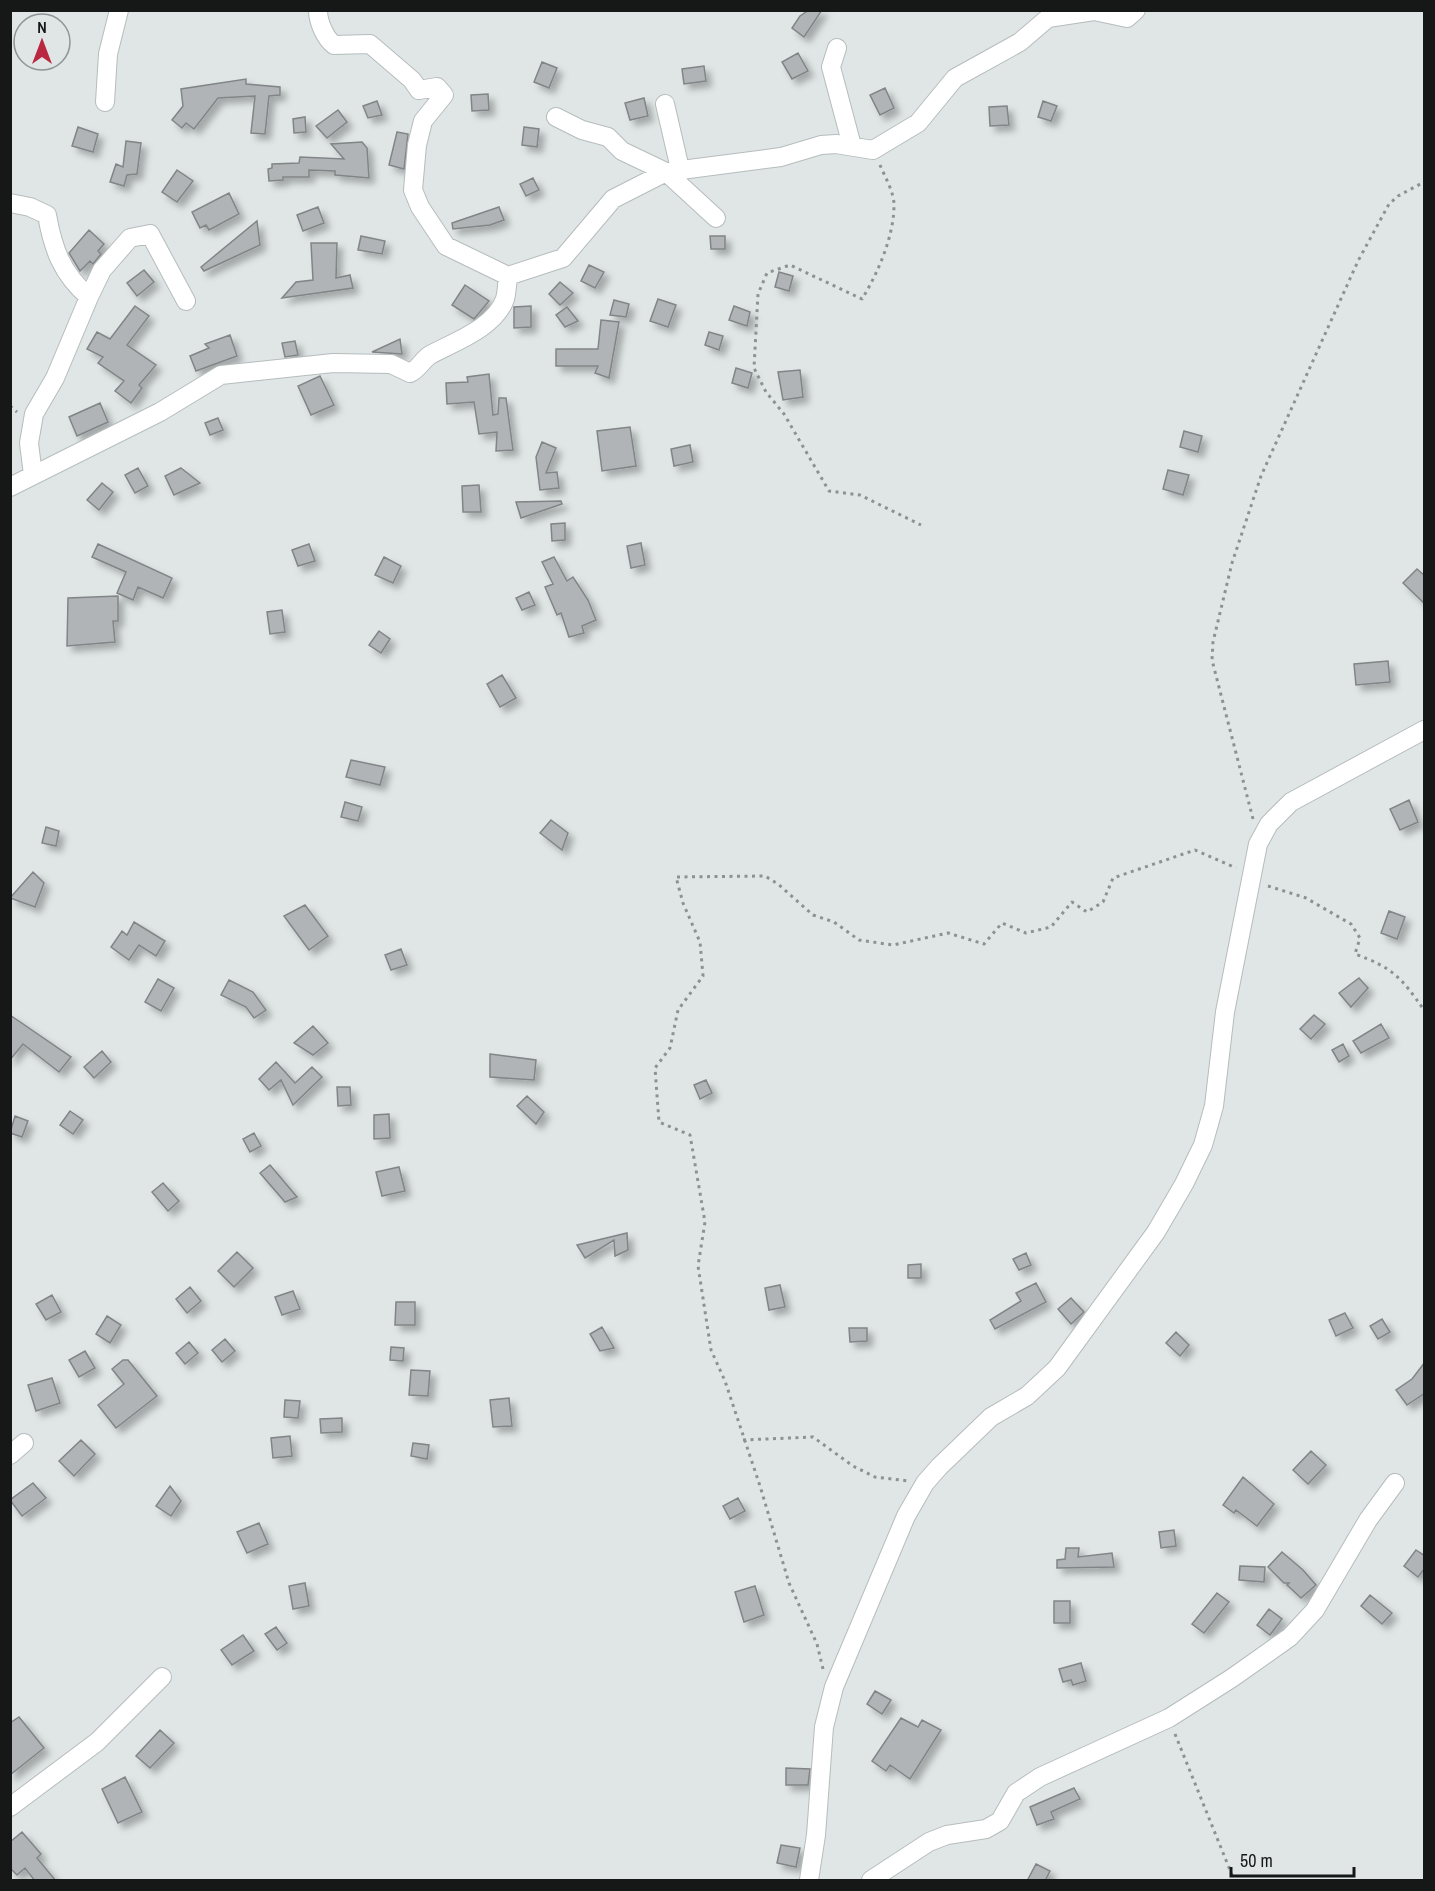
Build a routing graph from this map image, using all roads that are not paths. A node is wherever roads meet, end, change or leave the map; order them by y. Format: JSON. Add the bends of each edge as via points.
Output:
{"nodes":[{"id":1,"x":119,"y":10,"type":"edge"},
{"id":2,"x":318,"y":10,"type":"edge"},
{"id":3,"x":1136,"y":10,"type":"edge"},
{"id":4,"x":837,"y":48,"type":"dead end"},
{"id":5,"x":105,"y":102,"type":"dead end"},
{"id":6,"x":665,"y":104,"type":"dead end"},
{"id":7,"x":556,"y":117,"type":"dead end"},
{"id":8,"x":852,"y":146,"type":"junction"},
{"id":9,"x":673,"y":170,"type":"junction"},
{"id":10,"x":10,"y":203,"type":"edge"},
{"id":11,"x":716,"y":218,"type":"dead end"},
{"id":12,"x":508,"y":276,"type":"junction"},
{"id":13,"x":89,"y":297,"type":"junction"},
{"id":14,"x":186,"y":301,"type":"dead end"},
{"id":15,"x":33,"y":475,"type":"junction"},
{"id":16,"x":10,"y":487,"type":"edge"},
{"id":17,"x":1425,"y":730,"type":"edge"},
{"id":18,"x":1395,"y":1483,"type":"dead end"},
{"id":19,"x":162,"y":1677,"type":"dead end"},
{"id":20,"x":10,"y":1807,"type":"edge"},
{"id":21,"x":809,"y":1881,"type":"edge"},
{"id":22,"x":871,"y":1881,"type":"edge"}],
"edges":[{"from":1,"to":5,"type":"street","via":[[108,54]]},
{"from":2,"to":12,"type":"street","via":[[318,20],[334,45],[370,44],[419,90],[437,87],[444,95],[423,121],[413,190],[446,246]]},
{"from":3,"to":8,"type":"street","via":[[1127,18],[1094,11],[1048,18],[1020,42],[955,78],[918,123],[873,150]]},
{"from":4,"to":8,"type":"street","via":[[831,67]]},
{"from":6,"to":9,"type":"street"},
{"from":7,"to":9,"type":"street","via":[[608,137],[621,151]]},
{"from":8,"to":9,"type":"street","via":[[821,145],[781,157]]},
{"from":9,"to":11,"type":"street"},
{"from":9,"to":12,"type":"street","via":[[613,199],[562,258]]},
{"from":10,"to":13,"type":"street","via":[[47,215],[59,263]]},
{"from":12,"to":15,"type":"street","via":[[504,300],[489,319],[459,342],[428,356],[410,373],[391,364],[333,363],[221,375],[160,412]]},
{"from":13,"to":14,"type":"street","via":[[102,270],[130,238],[150,234]]},
{"from":13,"to":15,"type":"street","via":[[55,378],[34,414],[29,443]]},
{"from":15,"to":16,"type":"street"},
{"from":17,"to":21,"type":"street","via":[[1291,802],[1269,824],[1258,844],[1225,1012],[1214,1106],[1203,1145],[1184,1184],[1130,1271],[1057,1368],[1027,1396],[990,1417],[925,1484],[906,1516],[831,1700],[824,1727]]},
{"from":18,"to":22,"type":"street","via":[[1304,1624],[1290,1637],[1169,1718],[1040,1777],[1016,1793],[1000,1821],[986,1830],[929,1842]]},
{"from":19,"to":20,"type":"street","via":[[97,1742]]}]}
